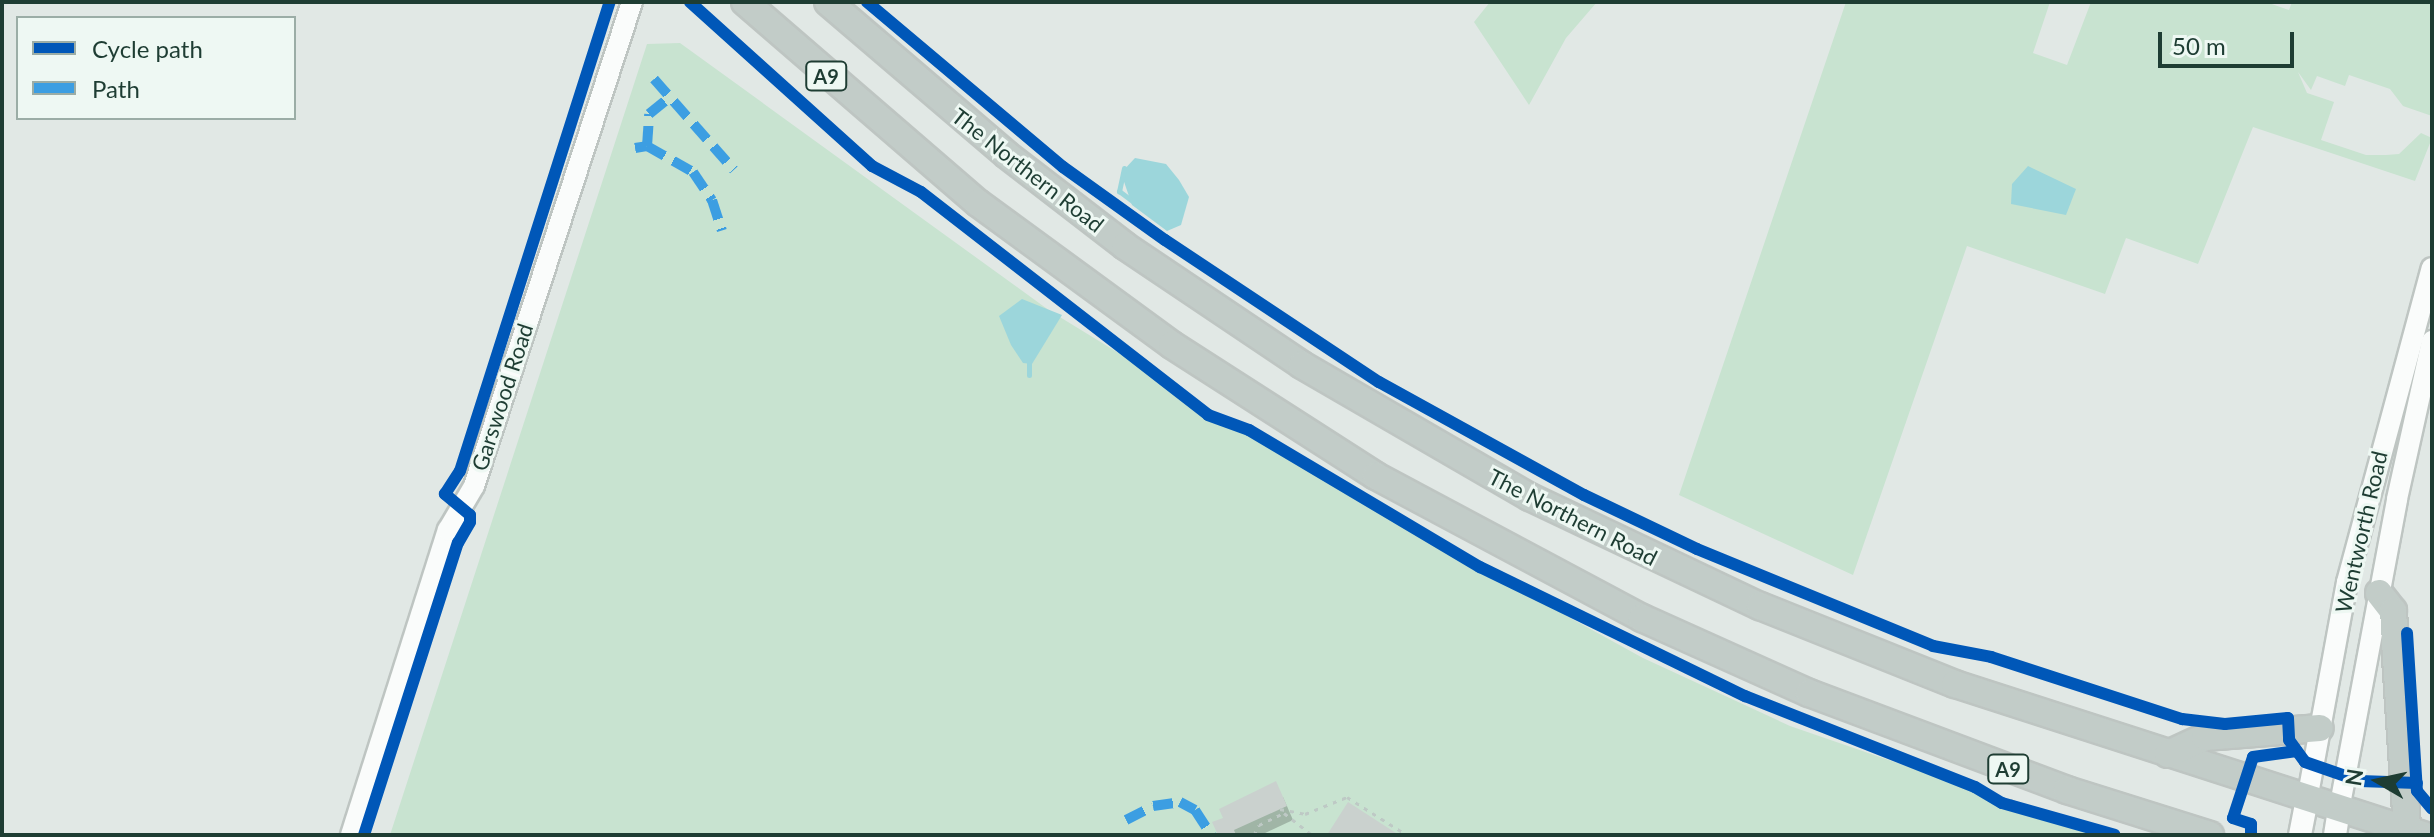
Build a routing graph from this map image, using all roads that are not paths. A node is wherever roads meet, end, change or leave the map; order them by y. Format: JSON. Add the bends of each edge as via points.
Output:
{"nodes":[{"id":1,"x":632,"y":2,"type":"edge"},
{"id":2,"x":745,"y":2,"type":"edge"},
{"id":3,"x":828,"y":2,"type":"edge"},
{"id":4,"x":2432,"y":268,"type":"edge"},
{"id":5,"x":2432,"y":341,"type":"edge"},
{"id":6,"x":2379,"y":593,"type":"junction"},
{"id":7,"x":2320,"y":728,"type":"junction"},
{"id":8,"x":2168,"y":754,"type":"junction"},
{"id":9,"x":2307,"y":800,"type":"junction"},
{"id":10,"x":2337,"y":822,"type":"edge"},
{"id":11,"x":2415,"y":832,"type":"edge"},
{"id":12,"x":351,"y":835,"type":"edge"},
{"id":13,"x":2210,"y":835,"type":"edge"},
{"id":14,"x":2300,"y":835,"type":"edge"}],
"edges":[{"from":1,"to":12,"type":"street","name":"Garswood Road","via":[[474,486],[448,530]]},
{"from":2,"to":13,"type":"highway","number":"A9","via":[[909,148],[1051,257],[1172,345],[1376,476],[1642,618],[1809,693],[1993,764]]},
{"from":3,"to":8,"type":"highway","name":"The Northern Road","number":"A9","via":[[1007,155],[1125,246],[1410,431],[1544,504],[1760,606],[2024,709]]},
{"from":4,"to":7,"type":"street","name":"Wentworth Road","via":[[2361,520]]},
{"from":5,"to":6,"type":"street","name":"Wentworth Road"},
{"from":6,"to":10,"type":"street","name":"Wentworth Road"},
{"from":6,"to":11,"type":"highway","via":[[2393,611]]},
{"from":7,"to":8,"type":"highway","via":[[2205,737]]},
{"from":7,"to":9,"type":"street","name":"Wentworth Road"},
{"from":8,"to":9,"type":"highway","name":"The Northern Road","number":"A9"},
{"from":9,"to":10,"type":"highway","name":"The Northern Road","number":"A9"},
{"from":9,"to":14,"type":"main road"},
{"from":10,"to":11,"type":"highway","name":"The Northern Road","number":"A9"}]}
